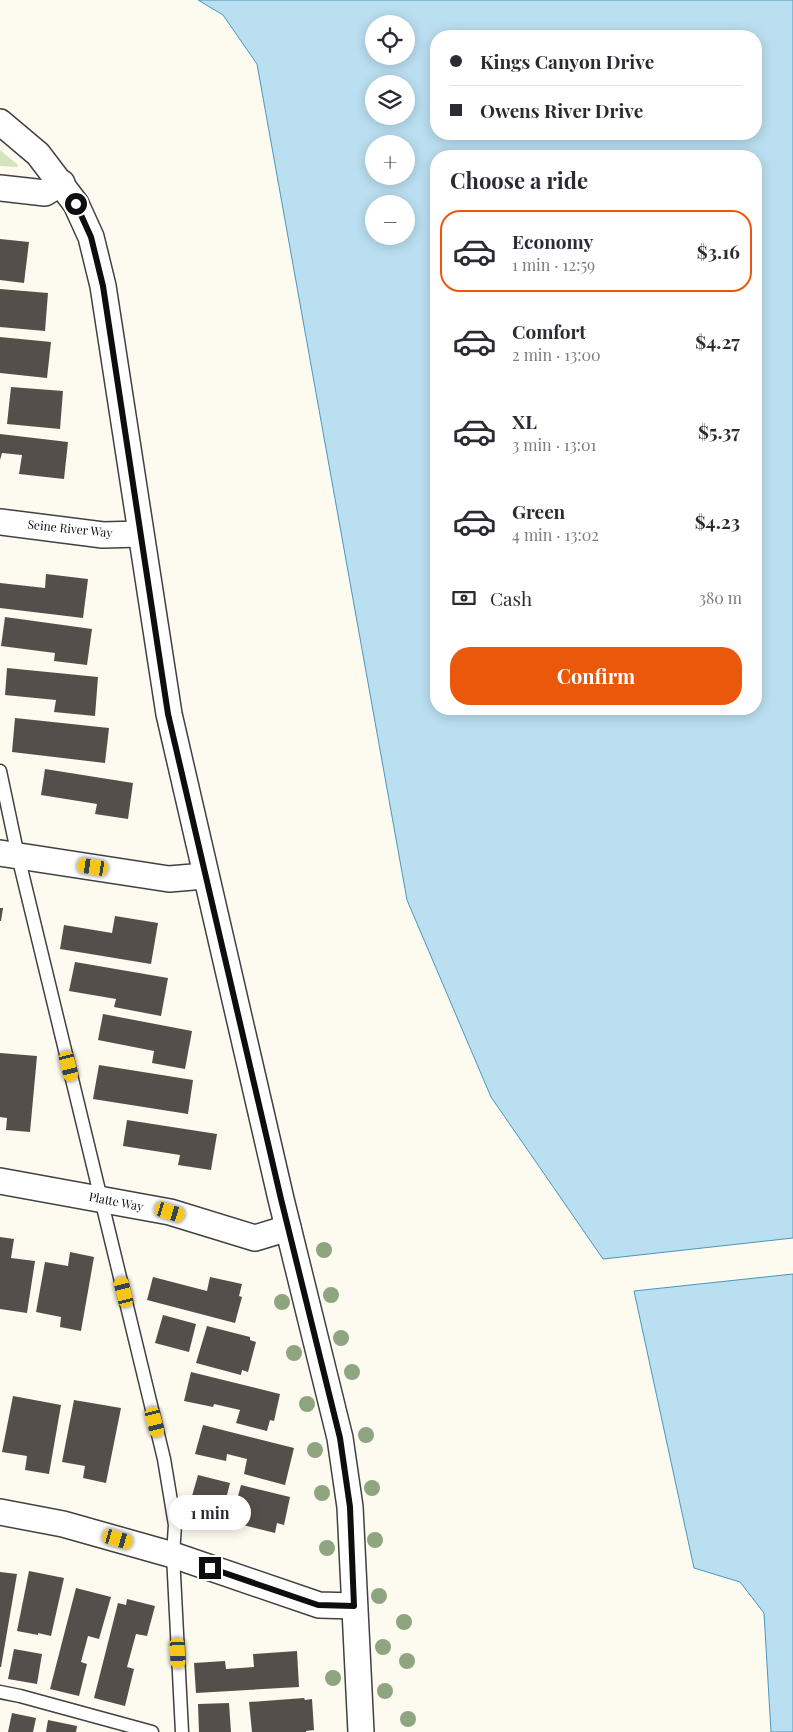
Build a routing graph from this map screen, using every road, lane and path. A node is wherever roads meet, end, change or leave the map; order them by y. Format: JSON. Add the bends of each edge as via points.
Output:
{"nodes":[{"id":1,"x":0,"y":122,"type":"edge"},
{"id":2,"x":62,"y":183,"type":"junction"},
{"id":3,"x":0,"y":188,"type":"edge"},
{"id":4,"x":0,"y":522,"type":"edge"},
{"id":5,"x":140,"y":534,"type":"junction"},
{"id":6,"x":0,"y":771,"type":"edge"},
{"id":7,"x":9,"y":854,"type":"edge"},
{"id":8,"x":205,"y":876,"type":"junction"},
{"id":9,"x":0,"y":1180,"type":"edge"},
{"id":10,"x":101,"y":1199,"type":"junction"},
{"id":11,"x":288,"y":1228,"type":"junction"},
{"id":12,"x":0,"y":1512,"type":"edge"},
{"id":13,"x":173,"y":1555,"type":"junction"},
{"id":14,"x":354,"y":1606,"type":"junction"},
{"id":15,"x":0,"y":1692,"type":"edge"},
{"id":16,"x":152,"y":1732,"type":"edge"},
{"id":17,"x":182,"y":1732,"type":"edge"},
{"id":18,"x":361,"y":1732,"type":"edge"}],
"edges":[{"from":1,"to":2,"type":"street","via":[[38,154]]},
{"from":2,"to":3,"type":"street","via":[[45,193]]},
{"from":2,"to":5,"type":"street","via":[[91,237],[103,286]]},
{"from":4,"to":5,"type":"street","name":"Seine River Way","via":[[103,535]]},
{"from":5,"to":8,"type":"street","via":[[168,714]]},
{"from":6,"to":7,"type":"lane"},
{"from":7,"to":8,"type":"street","via":[[169,878]]},
{"from":7,"to":10,"type":"lane"},
{"from":8,"to":11,"type":"street"},
{"from":9,"to":10,"type":"street","name":"Platte Way"},
{"from":10,"to":11,"type":"street","name":"Platte Way","via":[[170,1212],[255,1238]]},
{"from":10,"to":13,"type":"lane","via":[[164,1459],[175,1525]]},
{"from":11,"to":14,"type":"street","via":[[340,1438],[350,1507]]},
{"from":12,"to":13,"type":"street","via":[[63,1524]]},
{"from":13,"to":14,"type":"street","via":[[318,1605]]},
{"from":13,"to":17,"type":"lane"},
{"from":14,"to":18,"type":"street"},
{"from":15,"to":16,"type":"lane"}]}
